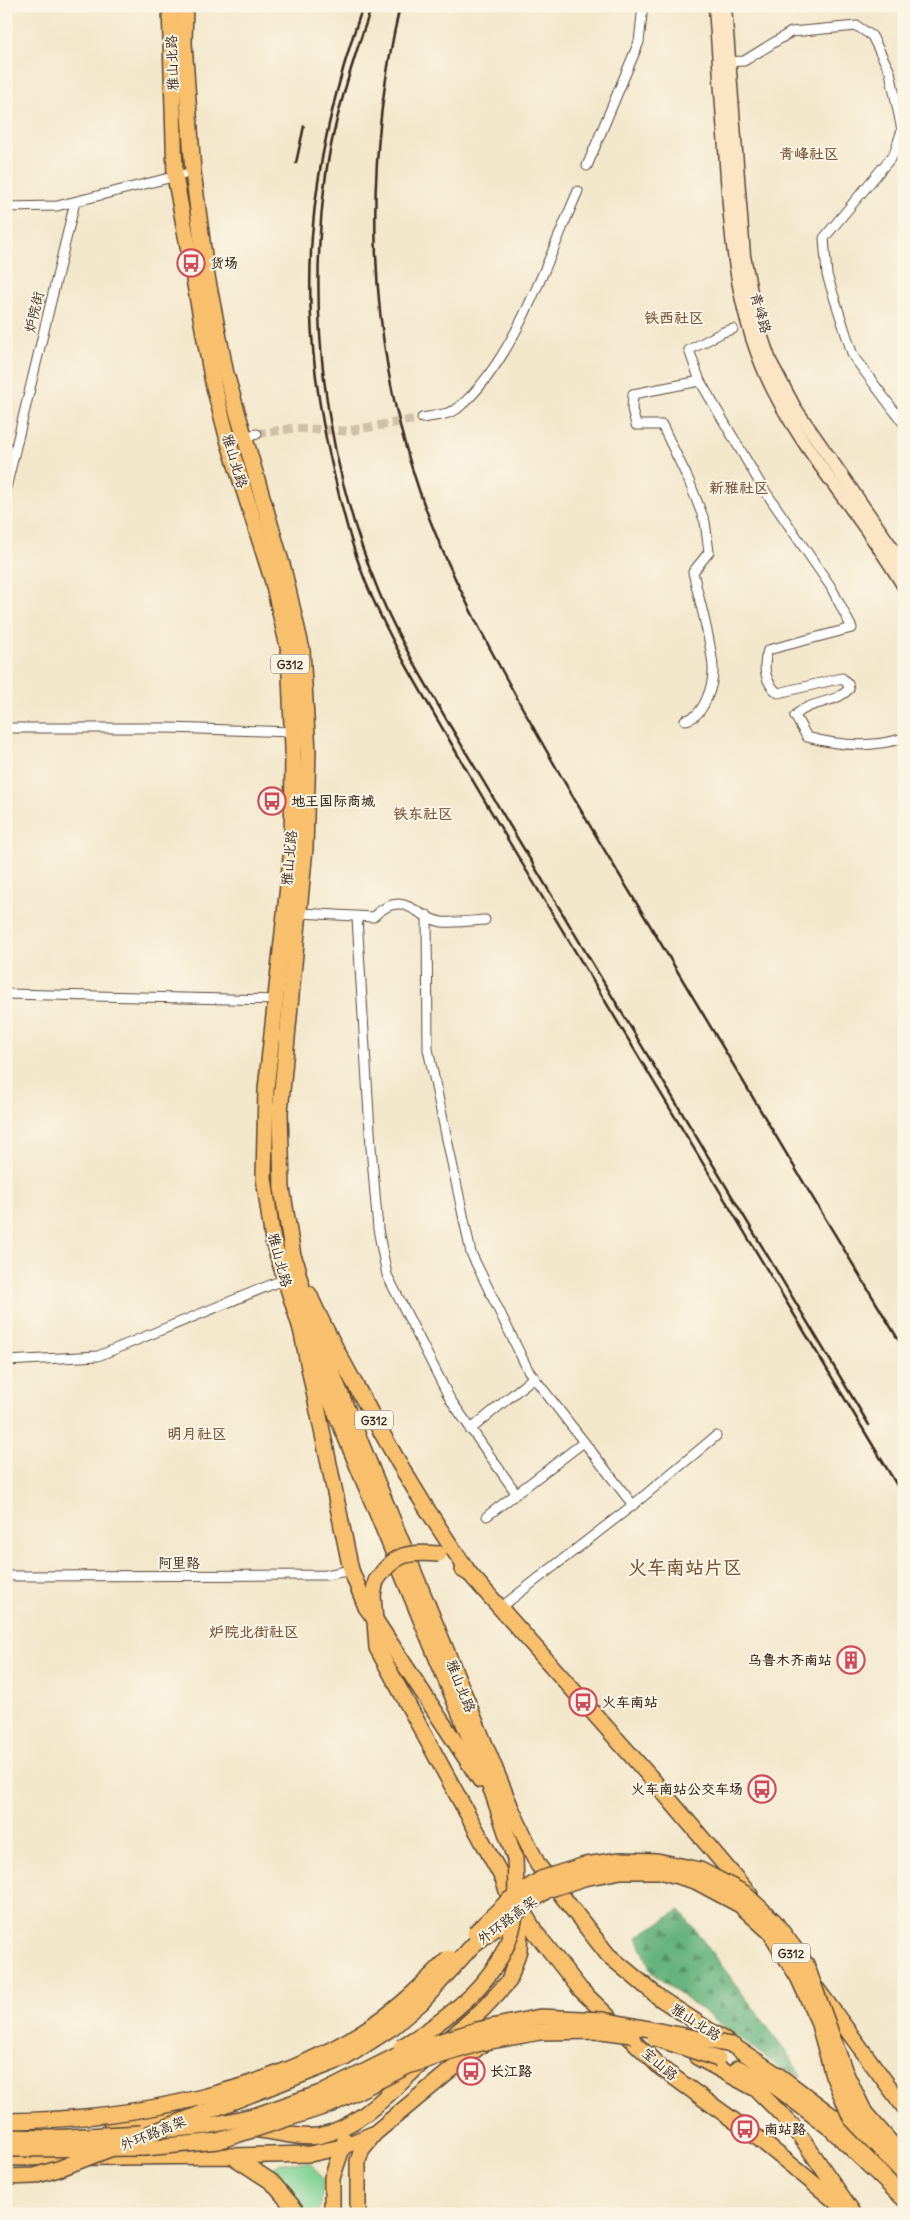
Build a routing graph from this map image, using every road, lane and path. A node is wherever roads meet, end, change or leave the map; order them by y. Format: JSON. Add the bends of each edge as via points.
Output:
{"nodes":[{"id":1,"x":170,"y":6,"type":"edge"},
{"id":2,"x":185,"y":6,"type":"edge"},
{"id":3,"x":643,"y":6,"type":"edge"},
{"id":4,"x":715,"y":6,"type":"edge"},
{"id":5,"x":726,"y":6,"type":"edge"},
{"id":6,"x":724,"y":62,"type":"junction"},
{"id":7,"x":587,"y":166,"type":"dead end"},
{"id":8,"x":193,"y":172,"type":"junction"},
{"id":9,"x":175,"y":176,"type":"junction"},
{"id":10,"x":578,"y":191,"type":"dead end"},
{"id":11,"x":75,"y":202,"type":"junction"},
{"id":12,"x":6,"y":207,"type":"edge"},
{"id":13,"x":734,"y":330,"type":"dead end"},
{"id":14,"x":700,"y":381,"type":"junction"},
{"id":15,"x":422,"y":418,"type":"tunnel mouth"},
{"id":16,"x":904,"y":424,"type":"edge"},
{"id":17,"x":250,"y":435,"type":"junction"},
{"id":18,"x":228,"y":440,"type":"junction"},
{"id":19,"x":6,"y":488,"type":"edge"},
{"id":20,"x":904,"y":565,"type":"edge"},
{"id":21,"x":904,"y":587,"type":"edge"},
{"id":22,"x":685,"y":720,"type":"dead end"},
{"id":23,"x":6,"y":728,"type":"edge"},
{"id":24,"x":293,"y":732,"type":"junction"},
{"id":25,"x":904,"y":738,"type":"edge"},
{"id":26,"x":300,"y":914,"type":"junction"},
{"id":27,"x":427,"y":915,"type":"junction"},
{"id":28,"x":357,"y":918,"type":"junction"},
{"id":29,"x":485,"y":920,"type":"dead end"},
{"id":30,"x":6,"y":994,"type":"edge"},
{"id":31,"x":275,"y":1000,"type":"junction"},
{"id":32,"x":291,"y":1000,"type":"junction"},
{"id":33,"x":293,"y":1256,"type":"junction"},
{"id":34,"x":285,"y":1279,"type":"junction"},
{"id":35,"x":301,"y":1330,"type":"junction"},
{"id":36,"x":6,"y":1361,"type":"edge"},
{"id":37,"x":534,"y":1377,"type":"junction"},
{"id":38,"x":470,"y":1430,"type":"junction"},
{"id":39,"x":716,"y":1436,"type":"dead end"},
{"id":40,"x":584,"y":1442,"type":"junction"},
{"id":41,"x":516,"y":1493,"type":"junction"},
{"id":42,"x":633,"y":1505,"type":"junction"},
{"id":43,"x":487,"y":1516,"type":"dead end"},
{"id":44,"x":351,"y":1570,"type":"junction"},
{"id":45,"x":470,"y":1574,"type":"junction"},
{"id":46,"x":6,"y":1576,"type":"edge"},
{"id":47,"x":500,"y":1608,"type":"junction"},
{"id":48,"x":374,"y":1618,"type":"junction"},
{"id":49,"x":500,"y":1814,"type":"junction"},
{"id":50,"x":504,"y":1879,"type":"junction"},
{"id":51,"x":731,"y":2045,"type":"junction"},
{"id":52,"x":717,"y":2062,"type":"junction"},
{"id":53,"x":661,"y":2068,"type":"junction"},
{"id":54,"x":326,"y":2091,"type":"junction"},
{"id":55,"x":904,"y":2107,"type":"edge"},
{"id":56,"x":6,"y":2120,"type":"edge"},
{"id":57,"x":352,"y":2123,"type":"junction"},
{"id":58,"x":375,"y":2133,"type":"junction"},
{"id":59,"x":317,"y":2136,"type":"junction"},
{"id":60,"x":6,"y":2137,"type":"edge"},
{"id":61,"x":342,"y":2147,"type":"junction"},
{"id":62,"x":6,"y":2150,"type":"edge"},
{"id":63,"x":232,"y":2156,"type":"junction"},
{"id":64,"x":6,"y":2158,"type":"edge"},
{"id":65,"x":904,"y":2158,"type":"edge"},
{"id":66,"x":358,"y":2167,"type":"junction"},
{"id":67,"x":904,"y":2174,"type":"edge"},
{"id":68,"x":6,"y":2177,"type":"edge"},
{"id":69,"x":904,"y":2182,"type":"edge"},
{"id":70,"x":904,"y":2199,"type":"edge"},
{"id":71,"x":298,"y":2214,"type":"edge"},
{"id":72,"x":332,"y":2214,"type":"edge"},
{"id":73,"x":358,"y":2214,"type":"edge"},
{"id":74,"x":853,"y":2214,"type":"edge"}],
"edges":[{"from":1,"to":9,"type":"main road","name":"雅山北路","number":"G312"},
{"from":2,"to":8,"type":"main road","name":"雅山北路","number":"G312","via":[[184,43]]},
{"from":3,"to":7,"type":"street","via":[[639,42]]},
{"from":4,"to":6,"type":"main road","name":"青峰路"},
{"from":5,"to":6,"type":"main road","name":"青峰路"},
{"from":6,"to":16,"type":"street","via":[[744,61],[791,32],[857,26],[872,36],[890,72],[902,130],[894,154],[824,238],[827,275],[853,356]]},
{"from":6,"to":20,"type":"main road","name":"青峰路","via":[[744,256],[749,290],[765,346],[795,408]]},
{"from":6,"to":21,"type":"main road","name":"青峰路","via":[[733,255],[756,350],[766,376],[790,418],[884,552]]},
{"from":8,"to":9,"type":"street"},
{"from":8,"to":17,"type":"main road","name":"雅山北路","number":"G312","via":[[206,271],[226,374]]},
{"from":9,"to":11,"type":"street"},
{"from":9,"to":18,"type":"main road","name":"雅山北路","number":"G312","via":[[213,382]]},
{"from":10,"to":15,"type":"street","via":[[503,354],[480,386],[457,410]]},
{"from":11,"to":12,"type":"street","via":[[57,206]]},
{"from":11,"to":19,"type":"street","name":"炉院街"},
{"from":13,"to":14,"type":"street","via":[[723,332],[689,350]]},
{"from":14,"to":22,"type":"street","via":[[633,394],[632,409],[636,425],[662,425],[705,522],[709,552],[693,572],[713,668],[705,704],[699,714]]},
{"from":14,"to":25,"type":"street","via":[[762,485],[831,587],[852,628],[768,650],[765,676],[771,688],[778,694],[842,678],[849,689],[842,697],[802,708],[795,716],[807,737],[841,745],[891,742]]},
{"from":17,"to":18,"type":"street"},
{"from":17,"to":26,"type":"main road","name":"雅山北路","number":"G312","via":[[302,650],[308,752],[306,848]]},
{"from":18,"to":24,"type":"main road","name":"雅山北路","number":"G312","via":[[273,582],[289,651]]},
{"from":23,"to":24,"type":"street"},
{"from":24,"to":31,"type":"main road","name":"雅山北路","number":"G312","via":[[292,849]]},
{"from":26,"to":28,"type":"street"},
{"from":26,"to":32,"type":"main road","name":"雅山北路","number":"G312"},
{"from":27,"to":28,"type":"street","via":[[410,906],[396,904],[382,908],[373,917]]},
{"from":27,"to":29,"type":"street","via":[[440,922]]},
{"from":27,"to":37,"type":"street","via":[[428,1048],[471,1253]]},
{"from":28,"to":38,"type":"street","via":[[378,1229],[387,1275],[450,1400]]},
{"from":30,"to":31,"type":"street"},
{"from":31,"to":32,"type":"street"},
{"from":31,"to":34,"type":"main road","name":"雅山北路","number":"G312","via":[[266,1089],[264,1178],[273,1241]]},
{"from":32,"to":33,"type":"main road","name":"雅山北路","number":"G312","via":[[280,1112],[282,1188]]},
{"from":33,"to":45,"type":"main road","name":"雅山北路","number":"G312","via":[[322,1324],[374,1420],[436,1526]]},
{"from":33,"to":51,"type":"main road","name":"雅山北路","via":[[314,1329],[511,1808],[538,1864],[608,1955],[661,1999]]},
{"from":34,"to":35,"type":"main road","name":"雅山北路","number":"G312"},
{"from":34,"to":36,"type":"street","via":[[98,1356]]},
{"from":35,"to":44,"type":"main road","name":"雅山北路","number":"G312"},
{"from":35,"to":49,"type":"main road"},
{"from":37,"to":38,"type":"street"},
{"from":37,"to":40,"type":"street"},
{"from":38,"to":41,"type":"street"},
{"from":39,"to":42,"type":"street"},
{"from":40,"to":41,"type":"street"},
{"from":40,"to":42,"type":"street"},
{"from":41,"to":43,"type":"street"},
{"from":42,"to":47,"type":"street"},
{"from":44,"to":46,"type":"street","name":"阿里路","via":[[326,1575]]},
{"from":44,"to":48,"type":"main road","name":"雅山北路","number":"G312"},
{"from":45,"to":47,"type":"main road","number":"G312"},
{"from":45,"to":48,"type":"main road","bridge":true,"via":[[438,1554],[419,1552],[398,1556],[387,1564],[376,1581]]},
{"from":47,"to":55,"type":"main road","number":"G312","via":[[752,1897]]},
{"from":48,"to":49,"type":"main road","name":"雅山北路"},
{"from":48,"to":50,"type":"main road","number":"G312","via":[[377,1648],[383,1662]]},
{"from":49,"to":54,"type":"main road","bridge":true,"via":[[515,1860],[517,1889],[514,1923],[501,1954],[459,2008],[422,2035]]},
{"from":50,"to":53,"type":"main road","name":"宝山路","number":"G312","via":[[536,1934],[580,1989]]},
{"from":50,"to":57,"type":"main road","via":[[520,1930],[520,1950],[509,1980],[483,2009]]},
{"from":51,"to":54,"type":"main road","bridge":true,"via":[[603,2020],[540,2017],[477,2030],[402,2053]]},
{"from":51,"to":69,"type":"main road","name":"雅山北路","via":[[835,2118]]},
{"from":52,"to":62,"type":"main road","bridge":true,"via":[[659,2038],[601,2031],[540,2032],[480,2043],[408,2066],[332,2104],[218,2141],[145,2148]]},
{"from":52,"to":70,"type":"main road","via":[[776,2087],[830,2128]]},
{"from":52,"to":74,"type":"main road","via":[[756,2089],[794,2127]]},
{"from":53,"to":58,"type":"main road","via":[[581,2021],[548,2017],[511,2024],[492,2036]]},
{"from":53,"to":74,"type":"main road","name":"宝山路","number":"G312","via":[[758,2138]]},
{"from":54,"to":60,"type":"main road","bridge":true,"via":[[258,2115],[208,2126],[50,2138]]},
{"from":56,"to":59,"type":"main road","via":[[179,2119]]},
{"from":56,"to":65,"type":"main road","name":"外环路高架","bridge":true,"via":[[92,2117],[149,2109],[225,2090],[309,2060],[344,2044],[380,2020],[410,1996],[509,1900],[540,1879],[585,1865],[620,1860],[657,1861],[700,1870],[744,1893],[774,1921],[806,1964],[845,2072],[865,2113]]},
{"from":57,"to":59,"type":"main road"},
{"from":57,"to":61,"type":"main road"},
{"from":58,"to":61,"type":"main road"},
{"from":58,"to":66,"type":"main road","via":[[362,2149]]},
{"from":59,"to":61,"type":"main road"},
{"from":61,"to":63,"type":"main road","via":[[310,2154]]},
{"from":61,"to":66,"type":"main road"},
{"from":61,"to":72,"type":"main road","via":[[332,2178]]},
{"from":63,"to":64,"type":"main road"},
{"from":63,"to":71,"type":"main road","via":[[272,2182]]},
{"from":66,"to":73,"type":"main road"},
{"from":67,"to":68,"type":"main road","name":"外环路高架","bridge":true,"via":[[852,2118],[833,2075],[818,2021],[798,1977],[770,1932],[740,1905],[695,1881],[660,1871],[621,1871],[547,1890],[473,1945],[422,2002],[393,2027],[345,2058],[58,2169],[34,2176]]}]}
